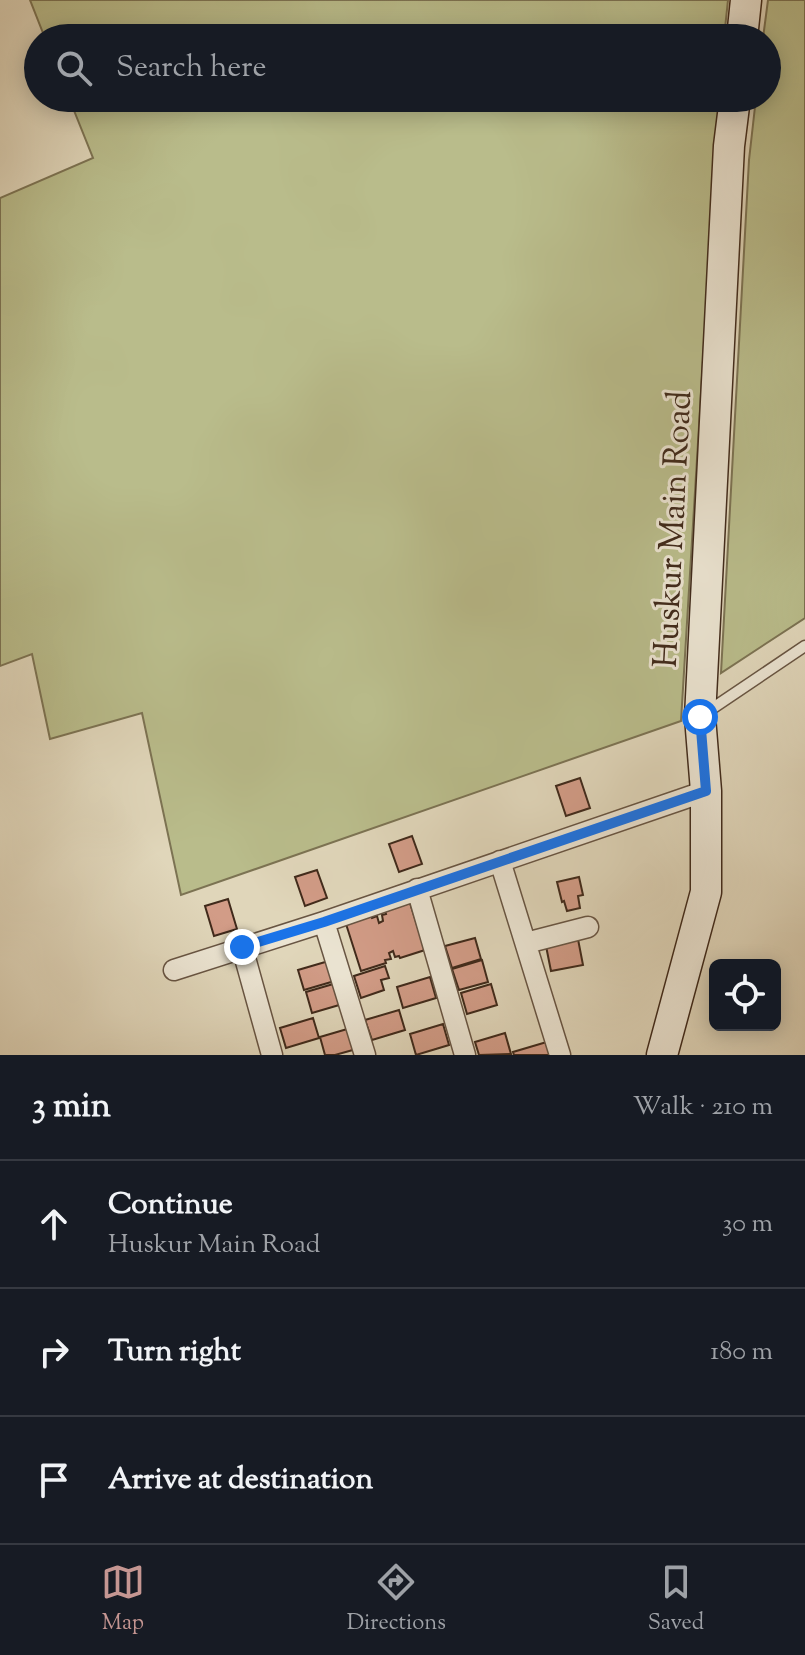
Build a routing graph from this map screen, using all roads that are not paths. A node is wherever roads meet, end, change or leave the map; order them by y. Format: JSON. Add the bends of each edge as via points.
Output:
{"nodes":[{"id":1,"x":746,"y":0,"type":"edge"},
{"id":2,"x":743,"y":24,"type":"edge"},
{"id":3,"x":733,"y":112,"type":"edge"},
{"id":4,"x":805,"y":646,"type":"edge"},
{"id":5,"x":700,"y":717,"type":"junction"},
{"id":6,"x":706,"y":791,"type":"junction"},
{"id":7,"x":500,"y":861,"type":"junction"},
{"id":8,"x":417,"y":889,"type":"junction"},
{"id":9,"x":324,"y":922,"type":"junction"},
{"id":10,"x":588,"y":927,"type":"dead end"},
{"id":11,"x":526,"y":943,"type":"junction"},
{"id":12,"x":242,"y":947,"type":"junction"},
{"id":13,"x":174,"y":970,"type":"dead end"},
{"id":14,"x":272,"y":1055,"type":"edge"},
{"id":15,"x":365,"y":1055,"type":"edge"},
{"id":16,"x":465,"y":1055,"type":"edge"},
{"id":17,"x":560,"y":1055,"type":"edge"},
{"id":18,"x":662,"y":1055,"type":"edge"}],
"edges":[{"from":1,"to":2,"type":"main road"},
{"from":3,"to":5,"type":"main road","name":"Huskur Main Road"},
{"from":4,"to":5,"type":"lane"},
{"from":5,"to":6,"type":"main road","name":"Huskur Main Road"},
{"from":6,"to":7,"type":"street"},
{"from":6,"to":18,"type":"main road","name":"Huskur Main Road","via":[[706,892]]},
{"from":7,"to":8,"type":"street"},
{"from":7,"to":11,"type":"street"},
{"from":8,"to":9,"type":"street"},
{"from":8,"to":16,"type":"street"},
{"from":9,"to":12,"type":"street"},
{"from":9,"to":15,"type":"street"},
{"from":10,"to":11,"type":"street"},
{"from":11,"to":17,"type":"street"},
{"from":12,"to":13,"type":"street"},
{"from":12,"to":14,"type":"street"}]}
